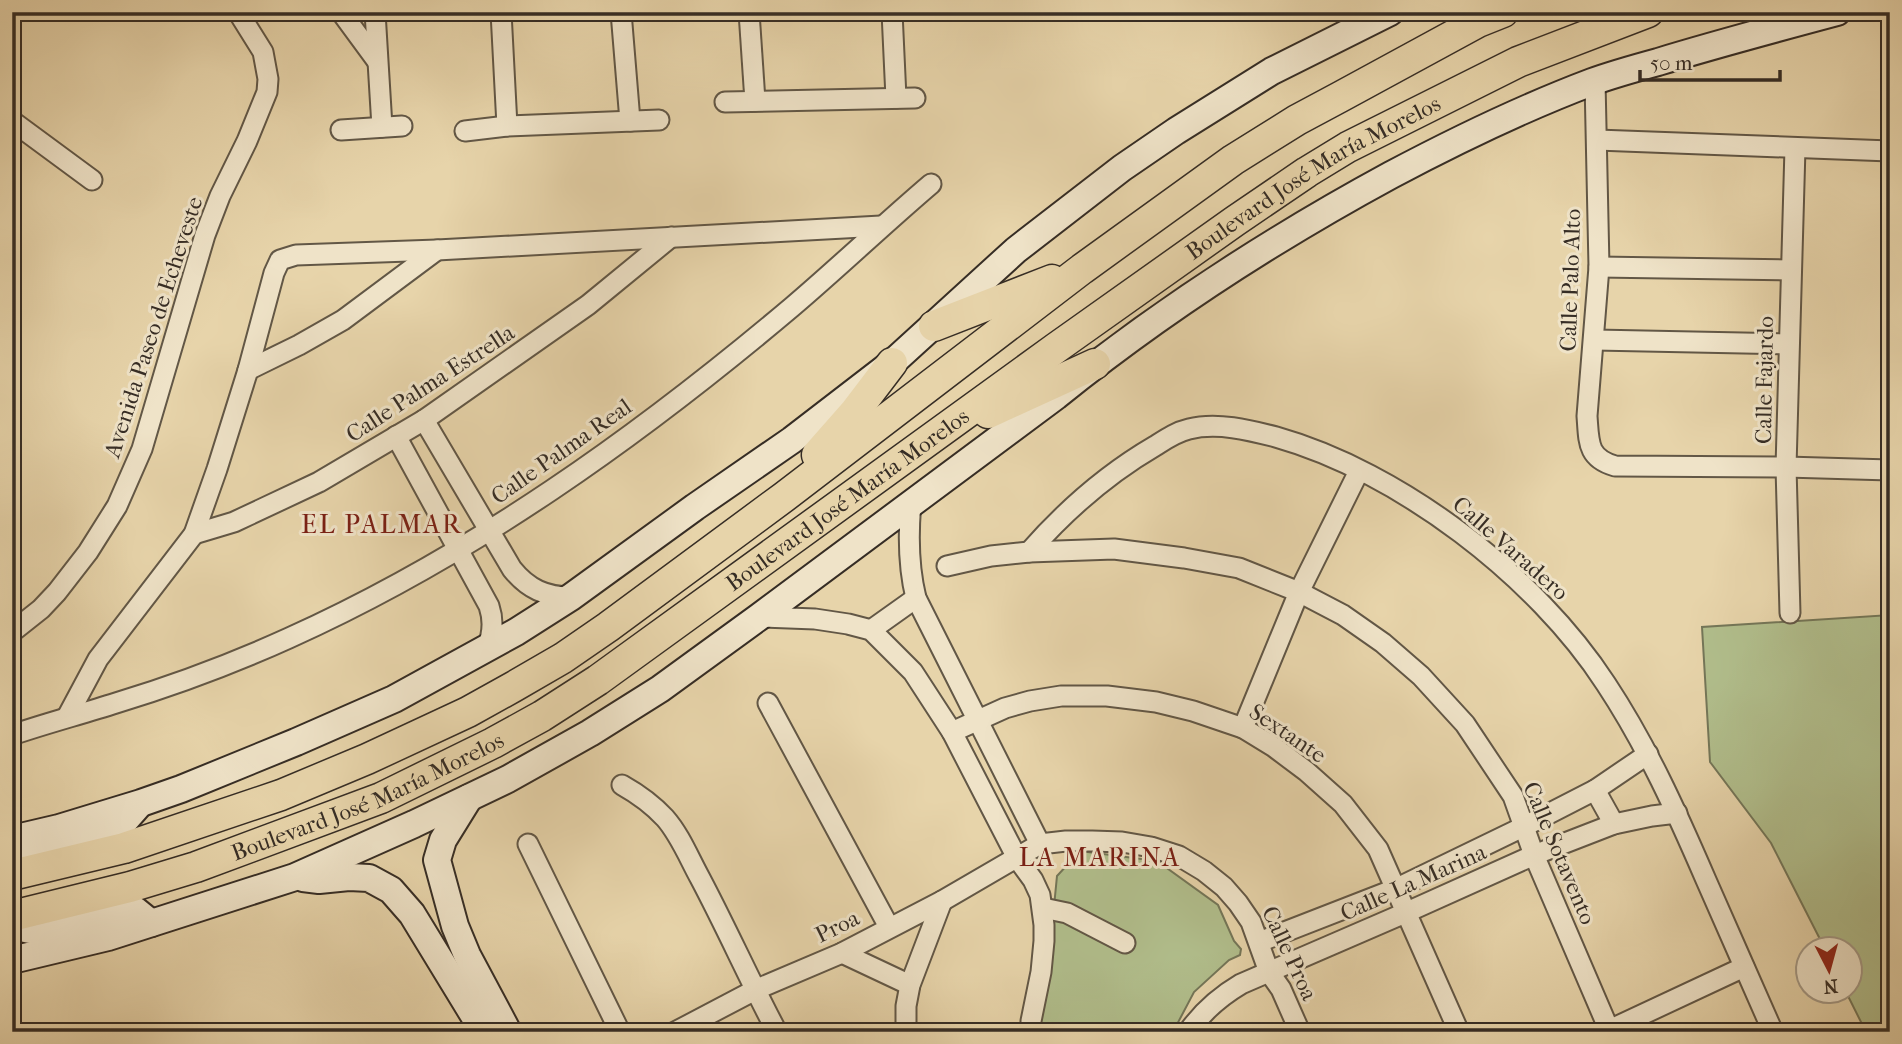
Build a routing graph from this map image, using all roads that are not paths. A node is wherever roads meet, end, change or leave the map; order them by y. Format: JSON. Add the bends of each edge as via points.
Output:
{"nodes":[{"id":1,"x":238,"y":12,"type":"edge"},
{"id":2,"x":341,"y":12,"type":"edge"},
{"id":3,"x":375,"y":12,"type":"edge"},
{"id":4,"x":501,"y":12,"type":"edge"},
{"id":5,"x":621,"y":12,"type":"edge"},
{"id":6,"x":749,"y":12,"type":"edge"},
{"id":7,"x":892,"y":12,"type":"edge"},
{"id":8,"x":1391,"y":12,"type":"edge"},
{"id":9,"x":1648,"y":12,"type":"edge"},
{"id":10,"x":1837,"y":12,"type":"edge"},
{"id":11,"x":1487,"y":16,"type":"edge"},
{"id":12,"x":1763,"y":22,"type":"edge"},
{"id":13,"x":377,"y":61,"type":"junction"},
{"id":14,"x":1595,"y":81,"type":"junction"},
{"id":15,"x":755,"y":101,"type":"junction"},
{"id":16,"x":725,"y":102,"type":"dead end"},
{"id":17,"x":659,"y":120,"type":"dead end"},
{"id":18,"x":12,"y":121,"type":"edge"},
{"id":19,"x":630,"y":121,"type":"junction"},
{"id":20,"x":402,"y":126,"type":"dead end"},
{"id":21,"x":382,"y":127,"type":"junction"},
{"id":22,"x":507,"y":127,"type":"junction"},
{"id":23,"x":341,"y":130,"type":"dead end"},
{"id":24,"x":466,"y":131,"type":"dead end"},
{"id":25,"x":1597,"y":139,"type":"junction"},
{"id":26,"x":1795,"y":148,"type":"junction"},
{"id":27,"x":1890,"y":151,"type":"edge"},
{"id":28,"x":92,"y":180,"type":"dead end"},
{"id":29,"x":931,"y":184,"type":"dead end"},
{"id":30,"x":881,"y":226,"type":"junction"},
{"id":31,"x":671,"y":237,"type":"junction"},
{"id":32,"x":437,"y":250,"type":"junction"},
{"id":33,"x":1599,"y":267,"type":"junction"},
{"id":34,"x":1082,"y":269,"type":"junction"},
{"id":35,"x":1791,"y":270,"type":"junction"},
{"id":36,"x":934,"y":326,"type":"junction"},
{"id":37,"x":1595,"y":340,"type":"junction"},
{"id":38,"x":1788,"y":344,"type":"junction"},
{"id":39,"x":892,"y":363,"type":"junction"},
{"id":40,"x":1095,"y":364,"type":"junction"},
{"id":41,"x":248,"y":370,"type":"junction"},
{"id":42,"x":424,"y":420,"type":"junction"},
{"id":43,"x":397,"y":436,"type":"junction"},
{"id":44,"x":930,"y":440,"type":"junction"},
{"id":45,"x":1786,"y":467,"type":"junction"},
{"id":46,"x":1890,"y":470,"type":"edge"},
{"id":47,"x":1359,"y":471,"type":"junction"},
{"id":48,"x":784,"y":497,"type":"junction"},
{"id":49,"x":912,"y":502,"type":"junction"},
{"id":50,"x":490,"y":531,"type":"junction"},
{"id":51,"x":194,"y":534,"type":"junction"},
{"id":52,"x":459,"y":549,"type":"junction"},
{"id":53,"x":1029,"y":552,"type":"junction"},
{"id":54,"x":947,"y":566,"type":"dead end"},
{"id":55,"x":1299,"y":592,"type":"junction"},
{"id":56,"x":571,"y":597,"type":"junction"},
{"id":57,"x":916,"y":598,"type":"junction"},
{"id":58,"x":1790,"y":613,"type":"dead end"},
{"id":59,"x":759,"y":617,"type":"junction"},
{"id":60,"x":871,"y":631,"type":"junction"},
{"id":61,"x":12,"y":632,"type":"edge"},
{"id":62,"x":487,"y":648,"type":"junction"},
{"id":63,"x":768,"y":703,"type":"dead end"},
{"id":64,"x":67,"y":717,"type":"junction"},
{"id":65,"x":977,"y":720,"type":"junction"},
{"id":66,"x":1244,"y":728,"type":"junction"},
{"id":67,"x":952,"y":732,"type":"junction"},
{"id":68,"x":12,"y":735,"type":"edge"},
{"id":69,"x":1648,"y":754,"type":"junction"},
{"id":70,"x":622,"y":785,"type":"dead end"},
{"id":71,"x":1595,"y":790,"type":"junction"},
{"id":72,"x":470,"y":797,"type":"junction"},
{"id":73,"x":141,"y":803,"type":"junction"},
{"id":74,"x":1677,"y":813,"type":"junction"},
{"id":75,"x":1614,"y":824,"type":"junction"},
{"id":76,"x":1524,"y":827,"type":"junction"},
{"id":77,"x":12,"y":839,"type":"edge"},
{"id":78,"x":528,"y":844,"type":"dead end"},
{"id":79,"x":1040,"y":844,"type":"junction"},
{"id":80,"x":1534,"y":855,"type":"junction"},
{"id":81,"x":1017,"y":858,"type":"junction"},
{"id":82,"x":12,"y":863,"type":"edge"},
{"id":83,"x":12,"y":875,"type":"edge"},
{"id":84,"x":295,"y":877,"type":"junction"},
{"id":85,"x":1395,"y":889,"type":"junction"},
{"id":86,"x":942,"y":901,"type":"junction"},
{"id":87,"x":1043,"y":908,"type":"junction"},
{"id":88,"x":1405,"y":913,"type":"junction"},
{"id":89,"x":12,"y":916,"type":"edge"},
{"id":90,"x":151,"y":923,"type":"junction"},
{"id":91,"x":889,"y":927,"type":"junction"},
{"id":92,"x":1259,"y":942,"type":"junction"},
{"id":93,"x":1125,"y":943,"type":"dead end"},
{"id":94,"x":842,"y":953,"type":"junction"},
{"id":95,"x":12,"y":960,"type":"edge"},
{"id":96,"x":1744,"y":967,"type":"junction"},
{"id":97,"x":1269,"y":972,"type":"junction"},
{"id":98,"x":909,"y":985,"type":"junction"},
{"id":99,"x":755,"y":990,"type":"junction"},
{"id":100,"x":1608,"y":1031,"type":"edge"},
{"id":101,"x":484,"y":1032,"type":"edge"},
{"id":102,"x":508,"y":1032,"type":"edge"},
{"id":103,"x":620,"y":1032,"type":"edge"},
{"id":104,"x":675,"y":1032,"type":"edge"},
{"id":105,"x":777,"y":1032,"type":"edge"},
{"id":106,"x":906,"y":1032,"type":"edge"},
{"id":107,"x":1031,"y":1032,"type":"edge"},
{"id":108,"x":1188,"y":1032,"type":"edge"},
{"id":109,"x":1300,"y":1032,"type":"edge"},
{"id":110,"x":1459,"y":1032,"type":"edge"},
{"id":111,"x":1773,"y":1032,"type":"edge"}],
"edges":[{"from":1,"to":61,"type":"street","name":"Avenida Paseo de Echeveste","via":[[263,52],[267,92],[205,235],[142,449],[117,506],[89,552],[41,609]]},
{"from":2,"to":13,"type":"street"},
{"from":3,"to":13,"type":"street"},
{"from":4,"to":22,"type":"street"},
{"from":5,"to":19,"type":"street"},
{"from":6,"to":15,"type":"street"},
{"from":7,"to":15,"type":"street","via":[[905,98]]},
{"from":8,"to":36,"type":"street","via":[[1272,71],[1154,146],[1016,250]]},
{"from":9,"to":44,"type":"main road","name":"Boulevard José María Morelos","via":[[1518,62],[1348,147],[1235,221]]},
{"from":10,"to":12,"type":"street","name":"Boulevard José María Morelos"},
{"from":11,"to":34,"type":"main road","name":"Boulevard José María Morelos","via":[[1297,120],[1233,160]]},
{"from":12,"to":14,"type":"street","name":"Boulevard José María Morelos","via":[[1723,42]]},
{"from":13,"to":21,"type":"street"},
{"from":14,"to":25,"type":"street","name":"Calle Palo Alto"},
{"from":14,"to":40,"type":"street","name":"Boulevard José María Morelos","via":[[1449,145],[1331,208],[1273,242]]},
{"from":15,"to":16,"type":"street"},
{"from":17,"to":19,"type":"street"},
{"from":18,"to":28,"type":"street"},
{"from":19,"to":22,"type":"street"},
{"from":20,"to":21,"type":"street"},
{"from":21,"to":23,"type":"street"},
{"from":22,"to":24,"type":"street"},
{"from":25,"to":26,"type":"street"},
{"from":25,"to":33,"type":"street","name":"Calle Palo Alto"},
{"from":26,"to":27,"type":"street"},
{"from":26,"to":35,"type":"street","name":"Calle Fajardo"},
{"from":29,"to":30,"type":"street","name":"Calle Palma Real"},
{"from":30,"to":31,"type":"street"},
{"from":30,"to":50,"type":"street","name":"Calle Palma Real","via":[[794,306],[677,400]]},
{"from":31,"to":32,"type":"street"},
{"from":31,"to":42,"type":"street","name":"Calle Palma Estrella","via":[[588,305]]},
{"from":32,"to":41,"type":"street","via":[[343,320]]},
{"from":32,"to":41,"type":"street","via":[[296,254],[280,260]]},
{"from":33,"to":35,"type":"street"},
{"from":33,"to":37,"type":"street","name":"Calle Palo Alto"},
{"from":34,"to":36,"type":"main road"},
{"from":34,"to":48,"type":"main road","name":"Boulevard José María Morelos"},
{"from":35,"to":38,"type":"street","name":"Calle Fajardo"},
{"from":36,"to":39,"type":"street"},
{"from":37,"to":38,"type":"street"},
{"from":37,"to":45,"type":"street","name":"Calle Palo Alto","via":[[1587,416],[1592,452],[1601,462],[1615,466]]},
{"from":38,"to":45,"type":"street","name":"Calle Fajardo"},
{"from":39,"to":48,"type":"main road"},
{"from":39,"to":56,"type":"street","via":[[783,447]]},
{"from":40,"to":44,"type":"main road"},
{"from":40,"to":49,"type":"street","name":"Boulevard José María Morelos"},
{"from":41,"to":51,"type":"street"},
{"from":42,"to":43,"type":"street","name":"Calle Palma Estrella"},
{"from":42,"to":50,"type":"street"},
{"from":43,"to":51,"type":"street","name":"Calle Palma Estrella","via":[[319,482],[234,522]]},
{"from":43,"to":52,"type":"street"},
{"from":44,"to":89,"type":"main road","name":"Boulevard José María Morelos","via":[[598,680],[468,756],[381,798],[196,867]]},
{"from":45,"to":46,"type":"street"},
{"from":45,"to":58,"type":"street","name":"Calle Fajardo"},
{"from":47,"to":53,"type":"street","name":"Calle Varadero","via":[[1306,446],[1249,430],[1191,428],[1135,458],[1074,505]]},
{"from":47,"to":55,"type":"street"},
{"from":47,"to":69,"type":"street","name":"Calle Varadero","via":[[1452,526],[1520,582],[1555,617],[1605,682]]},
{"from":48,"to":83,"type":"main road","name":"Boulevard José María Morelos","via":[[608,627],[468,712],[281,796],[124,848]]},
{"from":49,"to":57,"type":"street","via":[[909,553]]},
{"from":49,"to":59,"type":"street","name":"Boulevard José María Morelos"},
{"from":50,"to":52,"type":"street","name":"Calle Palma Real"},
{"from":50,"to":56,"type":"street","via":[[525,584],[552,596]]},
{"from":51,"to":64,"type":"street","via":[[98,659]]},
{"from":52,"to":62,"type":"street","via":[[492,614]]},
{"from":52,"to":64,"type":"street","name":"Calle Palma Real","via":[[377,596],[289,638],[200,674]]},
{"from":53,"to":54,"type":"street","name":"Calle Sotavento"},
{"from":53,"to":55,"type":"street","name":"Calle Sotavento","via":[[1114,549],[1184,558],[1239,569]]},
{"from":55,"to":66,"type":"street"},
{"from":55,"to":76,"type":"street","name":"Calle Sotavento","via":[[1343,615],[1422,676],[1472,734],[1513,796]]},
{"from":56,"to":62,"type":"street"},
{"from":57,"to":60,"type":"street"},
{"from":57,"to":65,"type":"street"},
{"from":59,"to":60,"type":"street","via":[[815,619]]},
{"from":59,"to":72,"type":"street","name":"Boulevard José María Morelos","via":[[590,733]]},
{"from":60,"to":67,"type":"street","via":[[913,672]]},
{"from":62,"to":73,"type":"street","via":[[394,699]]},
{"from":63,"to":91,"type":"street"},
{"from":64,"to":68,"type":"street","name":"Calle Palma Real"},
{"from":65,"to":66,"type":"street","name":"Sextante","via":[[1030,701],[1107,696],[1156,702]]},
{"from":65,"to":67,"type":"street","name":"Sextante"},
{"from":65,"to":79,"type":"street"},
{"from":66,"to":85,"type":"street","name":"Sextante","via":[[1306,771],[1343,804],[1378,849]]},
{"from":67,"to":81,"type":"street"},
{"from":69,"to":71,"type":"street","name":"Calle La Marina"},
{"from":69,"to":74,"type":"street","name":"Calle Varadero"},
{"from":70,"to":99,"type":"street","via":[[667,820]]},
{"from":71,"to":75,"type":"street"},
{"from":71,"to":76,"type":"street","name":"Calle La Marina"},
{"from":72,"to":84,"type":"street","name":"Boulevard José María Morelos"},
{"from":72,"to":102,"type":"street","via":[[443,840],[437,860],[459,936]]},
{"from":73,"to":77,"type":"street"},
{"from":73,"to":82,"type":"street","via":[[107,834],[20,855]]},
{"from":74,"to":75,"type":"street","name":"Calle La Marina"},
{"from":74,"to":96,"type":"street","name":"Calle Varadero"},
{"from":75,"to":80,"type":"street","name":"Calle La Marina"},
{"from":76,"to":80,"type":"street","name":"Calle Sotavento"},
{"from":76,"to":85,"type":"street","name":"Calle La Marina"},
{"from":78,"to":103,"type":"street"},
{"from":79,"to":81,"type":"street"},
{"from":79,"to":92,"type":"street","name":"Calle Proa","via":[[1122,842],[1179,856],[1224,887],[1251,922]]},
{"from":80,"to":88,"type":"street","name":"Calle La Marina"},
{"from":80,"to":100,"type":"street","name":"Calle Sotavento"},
{"from":81,"to":86,"type":"street","name":"Proa"},
{"from":81,"to":87,"type":"street","via":[[1033,880]]},
{"from":84,"to":90,"type":"street"},
{"from":84,"to":101,"type":"street","via":[[369,878],[391,890],[412,914]]},
{"from":85,"to":88,"type":"street","name":"Sextante"},
{"from":85,"to":92,"type":"street","name":"Calle La Marina"},
{"from":86,"to":91,"type":"street","name":"Proa"},
{"from":86,"to":98,"type":"street"},
{"from":87,"to":93,"type":"street","via":[[1067,913]]},
{"from":87,"to":107,"type":"street","via":[[1041,972]]},
{"from":88,"to":97,"type":"street","name":"Calle La Marina"},
{"from":88,"to":110,"type":"street","name":"Sextante"},
{"from":89,"to":90,"type":"street","via":[[26,929],[43,932],[124,909],[135,910]]},
{"from":90,"to":95,"type":"street"},
{"from":91,"to":94,"type":"street","name":"Proa"},
{"from":92,"to":97,"type":"street","name":"Calle Proa"},
{"from":94,"to":98,"type":"street"},
{"from":94,"to":99,"type":"street","name":"Proa"},
{"from":96,"to":100,"type":"street"},
{"from":96,"to":111,"type":"street","name":"Calle Varadero"},
{"from":97,"to":108,"type":"street","name":"Calle La Marina","via":[[1218,998]]},
{"from":97,"to":109,"type":"street","name":"Calle Proa"},
{"from":98,"to":106,"type":"street"},
{"from":99,"to":104,"type":"street","name":"Proa"},
{"from":99,"to":105,"type":"street"}]}
